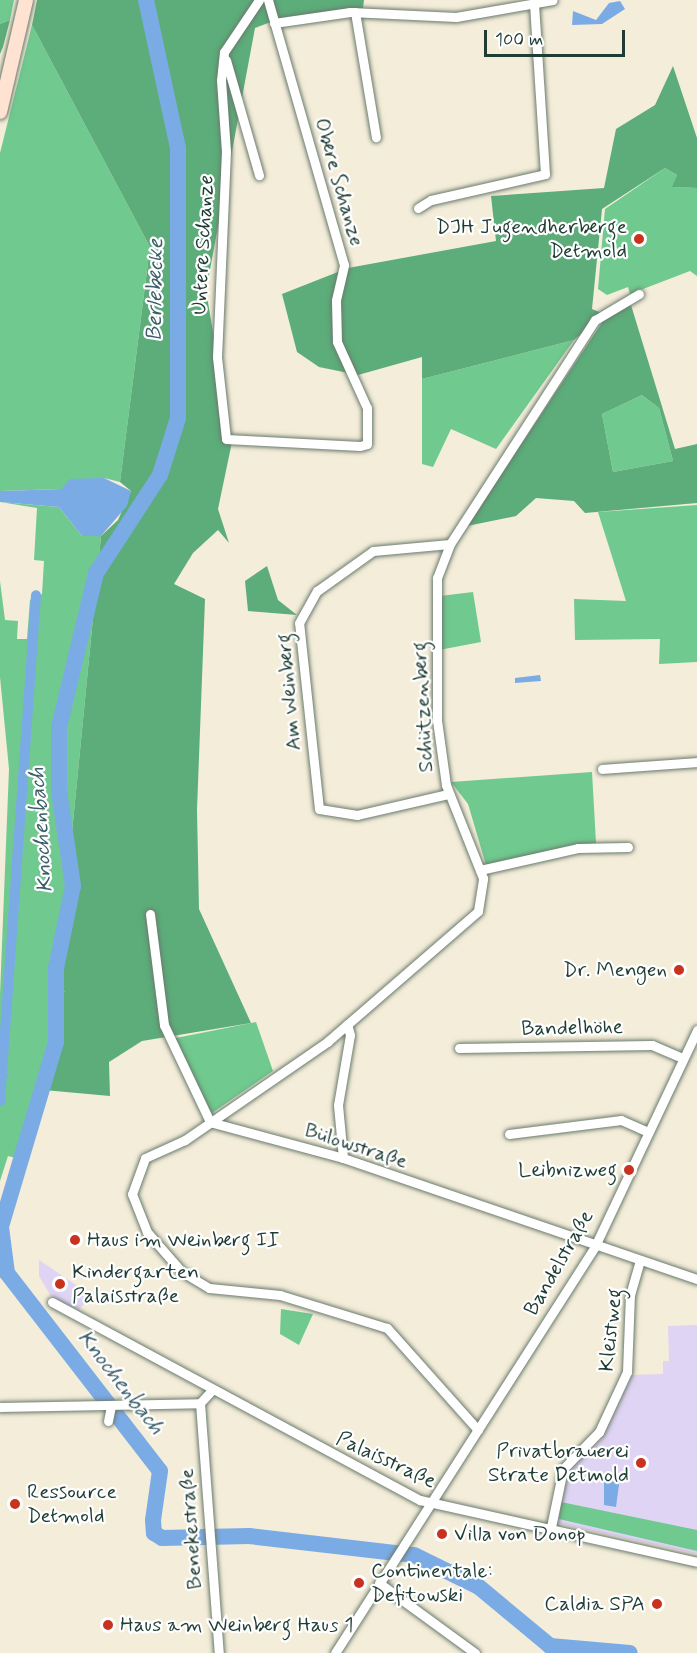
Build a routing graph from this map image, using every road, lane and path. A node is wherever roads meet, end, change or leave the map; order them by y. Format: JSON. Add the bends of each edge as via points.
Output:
{"nodes":[{"id":1,"x":26,"y":0,"type":"edge"},
{"id":2,"x":259,"y":0,"type":"edge"},
{"id":3,"x":268,"y":0,"type":"edge"},
{"id":4,"x":553,"y":0,"type":"edge"},
{"id":5,"x":534,"y":6,"type":"junction"},
{"id":6,"x":355,"y":12,"type":"junction"},
{"id":7,"x":274,"y":23,"type":"junction"},
{"id":8,"x":224,"y":52,"type":"junction"},
{"id":9,"x":0,"y":112,"type":"edge"},
{"id":10,"x":376,"y":137,"type":"dead end"},
{"id":11,"x":259,"y":175,"type":"dead end"},
{"id":12,"x":418,"y":208,"type":"dead end"},
{"id":13,"x":639,"y":294,"type":"dead end"},
{"id":14,"x":226,"y":439,"type":"joint"},
{"id":15,"x":450,"y":544,"type":"junction"},
{"id":16,"x":697,"y":762,"type":"edge"},
{"id":17,"x":602,"y":769,"type":"dead end"},
{"id":18,"x":448,"y":794,"type":"junction"},
{"id":19,"x":627,"y":847,"type":"dead end"},
{"id":20,"x":480,"y":870,"type":"junction"},
{"id":21,"x":150,"y":914,"type":"dead end"},
{"id":22,"x":347,"y":1024,"type":"junction"},
{"id":23,"x":697,"y":1030,"type":"edge"},
{"id":24,"x":459,"y":1048,"type":"dead end"},
{"id":25,"x":683,"y":1058,"type":"junction"},
{"id":26,"x":210,"y":1122,"type":"junction"},
{"id":27,"x":648,"y":1132,"type":"junction"},
{"id":28,"x":509,"y":1134,"type":"dead end"},
{"id":29,"x":343,"y":1158,"type":"junction"},
{"id":30,"x":595,"y":1246,"type":"junction"},
{"id":31,"x":640,"y":1260,"type":"junction"},
{"id":32,"x":697,"y":1279,"type":"edge"},
{"id":33,"x":52,"y":1302,"type":"dead end"},
{"id":34,"x":211,"y":1391,"type":"junction"},
{"id":35,"x":200,"y":1403,"type":"junction"},
{"id":36,"x":112,"y":1405,"type":"junction"},
{"id":37,"x":0,"y":1407,"type":"edge"},
{"id":38,"x":108,"y":1421,"type":"dead end"},
{"id":39,"x":478,"y":1430,"type":"junction"},
{"id":40,"x":430,"y":1502,"type":"junction"},
{"id":41,"x":551,"y":1527,"type":"junction"},
{"id":42,"x":697,"y":1562,"type":"edge"},
{"id":43,"x":379,"y":1582,"type":"junction"},
{"id":44,"x":219,"y":1653,"type":"edge"},
{"id":45,"x":336,"y":1653,"type":"edge"},
{"id":46,"x":475,"y":1653,"type":"edge"}],
"edges":[{"from":1,"to":9,"type":"main road"},
{"from":2,"to":8,"type":"street"},
{"from":3,"to":7,"type":"street","name":"Obere Schanze"},
{"from":4,"to":5,"type":"street"},
{"from":5,"to":6,"type":"street","via":[[456,17]]},
{"from":5,"to":12,"type":"street","via":[[545,174],[430,200]]},
{"from":6,"to":7,"type":"street"},
{"from":6,"to":10,"type":"street"},
{"from":7,"to":14,"type":"street","name":"Obere Schanze","via":[[344,265],[336,300],[337,342],[364,395],[367,444]]},
{"from":8,"to":11,"type":"street"},
{"from":8,"to":14,"type":"street","name":"Untere Schanze","via":[[226,151],[217,357]]},
{"from":13,"to":15,"type":"street","name":"Schützenberg","via":[[595,320]]},
{"from":15,"to":18,"type":"street","name":"Schützenberg","via":[[437,578],[436,613],[437,720]]},
{"from":15,"to":18,"type":"street","name":"Am Weinberg","via":[[373,551],[317,591],[299,623],[319,809],[357,815]]},
{"from":16,"to":17,"type":"street"},
{"from":18,"to":20,"type":"street","name":"Schützenberg"},
{"from":19,"to":20,"type":"street","via":[[578,848]]},
{"from":20,"to":22,"type":"street","name":"Schützenberg","via":[[480,900],[470,921]]},
{"from":21,"to":26,"type":"street","via":[[165,1025]]},
{"from":22,"to":26,"type":"street","name":"Schützenberg"},
{"from":22,"to":29,"type":"street","via":[[350,1035],[338,1105]]},
{"from":23,"to":25,"type":"street","name":"Bandelstraße"},
{"from":24,"to":25,"type":"street","name":"Bandelhöhe","via":[[652,1045]]},
{"from":25,"to":27,"type":"street","name":"Bandelstraße"},
{"from":26,"to":29,"type":"street","name":"Bülowstraße"},
{"from":26,"to":39,"type":"street","name":"Schützenberg","via":[[153,1152],[142,1164],[132,1194],[154,1240],[181,1271],[209,1288],[280,1295],[387,1328]]},
{"from":27,"to":28,"type":"street","via":[[621,1120]]},
{"from":27,"to":30,"type":"street","name":"Bandelstraße"},
{"from":29,"to":30,"type":"street","name":"Bülowstraße"},
{"from":30,"to":31,"type":"street","name":"Bülowstraße"},
{"from":30,"to":39,"type":"street","name":"Bandelstraße"},
{"from":31,"to":32,"type":"street","name":"Bülowstraße"},
{"from":31,"to":41,"type":"street","name":"Kleistweg","via":[[630,1295],[627,1372],[599,1432],[563,1469]]},
{"from":33,"to":34,"type":"street","name":"Palaisstraße"},
{"from":34,"to":35,"type":"street"},
{"from":34,"to":40,"type":"street","name":"Palaisstraße"},
{"from":35,"to":36,"type":"street"},
{"from":35,"to":44,"type":"street","name":"Benekestraße"},
{"from":36,"to":37,"type":"street"},
{"from":36,"to":38,"type":"street"},
{"from":39,"to":40,"type":"street","name":"Bandelstraße"},
{"from":40,"to":41,"type":"street","name":"Palaisstraße"},
{"from":40,"to":43,"type":"street","name":"Bandelstraße"},
{"from":41,"to":42,"type":"street","name":"Palaisstraße"},
{"from":43,"to":45,"type":"street","name":"Bandelstraße"},
{"from":43,"to":46,"type":"street"}]}
